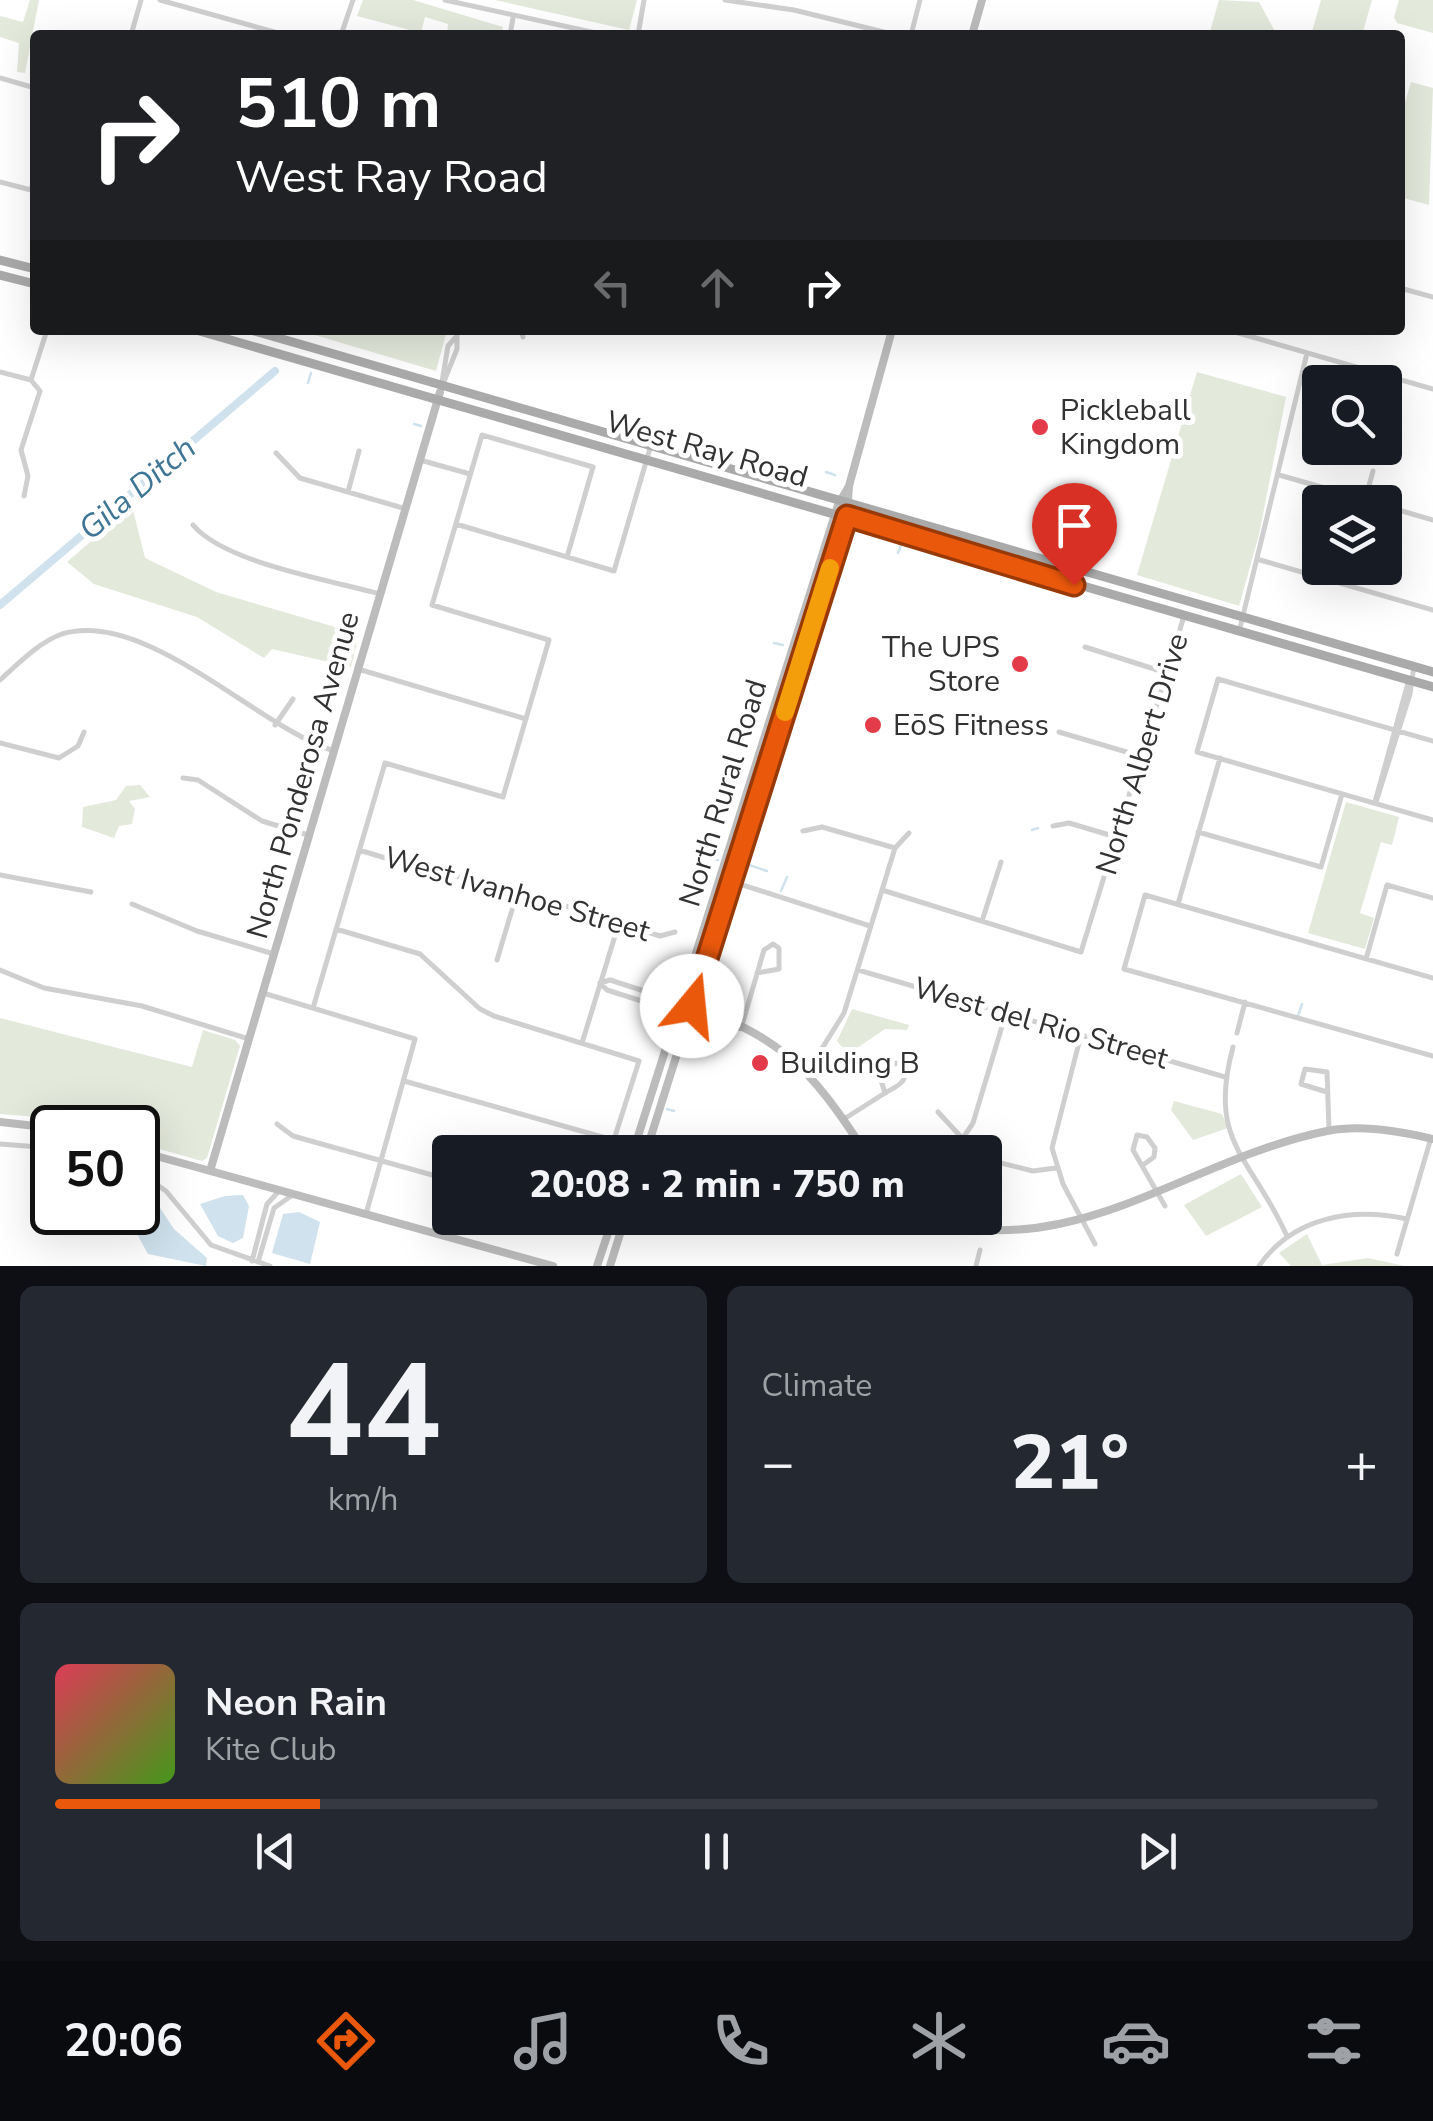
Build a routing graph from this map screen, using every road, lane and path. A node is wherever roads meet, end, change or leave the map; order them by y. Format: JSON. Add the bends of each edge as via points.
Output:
{"nodes":[{"id":1,"x":141,"y":0,"type":"edge"},
{"id":2,"x":160,"y":0,"type":"edge"},
{"id":3,"x":353,"y":0,"type":"edge"},
{"id":4,"x":448,"y":0,"type":"edge"},
{"id":5,"x":644,"y":0,"type":"edge"},
{"id":6,"x":725,"y":0,"type":"edge"},
{"id":7,"x":920,"y":0,"type":"edge"},
{"id":8,"x":982,"y":0,"type":"edge"},
{"id":9,"x":188,"y":4,"type":"edge"},
{"id":10,"x":514,"y":18,"type":"junction"},
{"id":11,"x":132,"y":30,"type":"edge"},
{"id":12,"x":270,"y":30,"type":"edge"},
{"id":13,"x":344,"y":30,"type":"edge"},
{"id":14,"x":511,"y":30,"type":"edge"},
{"id":15,"x":578,"y":30,"type":"edge"},
{"id":16,"x":639,"y":30,"type":"edge"},
{"id":17,"x":876,"y":30,"type":"edge"},
{"id":18,"x":912,"y":30,"type":"edge"},
{"id":19,"x":973,"y":30,"type":"edge"},
{"id":20,"x":0,"y":78,"type":"edge"},
{"id":21,"x":30,"y":87,"type":"edge"},
{"id":22,"x":0,"y":182,"type":"edge"},
{"id":23,"x":30,"y":190,"type":"edge"},
{"id":24,"x":0,"y":260,"type":"edge"},
{"id":25,"x":30,"y":268,"type":"edge"},
{"id":26,"x":0,"y":275,"type":"edge"},
{"id":27,"x":30,"y":283,"type":"edge"},
{"id":28,"x":1405,"y":289,"type":"edge"},
{"id":29,"x":1433,"y":297,"type":"edge"},
{"id":30,"x":45,"y":335,"type":"edge"},
{"id":31,"x":216,"y":335,"type":"edge"},
{"id":32,"x":266,"y":335,"type":"edge"},
{"id":33,"x":456,"y":335,"type":"edge"},
{"id":34,"x":891,"y":335,"type":"edge"},
{"id":35,"x":1244,"y":335,"type":"edge"},
{"id":36,"x":1307,"y":354,"type":"junction"},
{"id":37,"x":0,"y":372,"type":"edge"},
{"id":38,"x":31,"y":380,"type":"junction"},
{"id":39,"x":1433,"y":389,"type":"edge"},
{"id":40,"x":440,"y":392,"type":"junction"},
{"id":41,"x":651,"y":444,"type":"junction"},
{"id":42,"x":359,"y":451,"type":"dead end"},
{"id":43,"x":276,"y":453,"type":"dead end"},
{"id":44,"x":648,"y":459,"type":"junction"},
{"id":45,"x":420,"y":460,"type":"junction"},
{"id":46,"x":1373,"y":471,"type":"dead end"},
{"id":47,"x":470,"y":474,"type":"junction"},
{"id":48,"x":1279,"y":475,"type":"junction"},
{"id":49,"x":1313,"y":485,"type":"edge"},
{"id":50,"x":1369,"y":485,"type":"edge"},
{"id":51,"x":348,"y":492,"type":"junction"},
{"id":52,"x":24,"y":496,"type":"dead end"},
{"id":53,"x":843,"y":507,"type":"junction"},
{"id":54,"x":406,"y":509,"type":"junction"},
{"id":55,"x":1402,"y":511,"type":"edge"},
{"id":56,"x":1433,"y":520,"type":"edge"},
{"id":57,"x":456,"y":524,"type":"junction"},
{"id":58,"x":193,"y":525,"type":"dead end"},
{"id":59,"x":567,"y":557,"type":"junction"},
{"id":60,"x":1040,"y":559,"type":"junction"},
{"id":61,"x":1260,"y":560,"type":"junction"},
{"id":62,"x":1035,"y":573,"type":"junction"},
{"id":63,"x":380,"y":594,"type":"junction"},
{"id":64,"x":1433,"y":610,"type":"edge"},
{"id":65,"x":1184,"y":616,"type":"junction"},
{"id":66,"x":1244,"y":618,"type":"junction"},
{"id":67,"x":1239,"y":632,"type":"junction"},
{"id":68,"x":1085,"y":647,"type":"dead end"},
{"id":69,"x":1414,"y":666,"type":"junction"},
{"id":70,"x":358,"y":668,"type":"junction"},
{"id":71,"x":1433,"y":672,"type":"edge"},
{"id":72,"x":1167,"y":673,"type":"junction"},
{"id":73,"x":0,"y":680,"type":"edge"},
{"id":74,"x":1410,"y":681,"type":"junction"},
{"id":75,"x":1433,"y":687,"type":"edge"},
{"id":76,"x":293,"y":699,"type":"dead end"},
{"id":77,"x":526,"y":719,"type":"junction"},
{"id":78,"x":275,"y":725,"type":"junction"},
{"id":79,"x":1395,"y":730,"type":"junction"},
{"id":80,"x":84,"y":732,"type":"dead end"},
{"id":81,"x":1059,"y":732,"type":"dead end"},
{"id":82,"x":1433,"y":741,"type":"edge"},
{"id":83,"x":0,"y":743,"type":"edge"},
{"id":84,"x":334,"y":750,"type":"junction"},
{"id":85,"x":1140,"y":756,"type":"junction"},
{"id":86,"x":1220,"y":758,"type":"junction"},
{"id":87,"x":184,"y":778,"type":"dead end"},
{"id":88,"x":1342,"y":794,"type":"junction"},
{"id":89,"x":1375,"y":803,"type":"junction"},
{"id":90,"x":1433,"y":820,"type":"edge"},
{"id":91,"x":1052,"y":826,"type":"dead end"},
{"id":92,"x":803,"y":831,"type":"dead end"},
{"id":93,"x":1198,"y":832,"type":"junction"},
{"id":94,"x":909,"y":833,"type":"dead end"},
{"id":95,"x":308,"y":835,"type":"junction"},
{"id":96,"x":1116,"y":837,"type":"junction"},
{"id":97,"x":894,"y":848,"type":"junction"},
{"id":98,"x":360,"y":850,"type":"junction"},
{"id":99,"x":1001,"y":862,"type":"dead end"},
{"id":100,"x":0,"y":875,"type":"edge"},
{"id":101,"x":720,"y":878,"type":"junction"},
{"id":102,"x":732,"y":882,"type":"junction"},
{"id":103,"x":1088,"y":889,"type":"dead end"},
{"id":104,"x":518,"y":890,"type":"junction"},
{"id":105,"x":882,"y":890,"type":"junction"},
{"id":106,"x":91,"y":892,"type":"dead end"},
{"id":107,"x":1099,"y":892,"type":"junction"},
{"id":108,"x":1433,"y":898,"type":"edge"},
{"id":109,"x":132,"y":904,"type":"dead end"},
{"id":110,"x":1178,"y":904,"type":"junction"},
{"id":111,"x":982,"y":921,"type":"junction"},
{"id":112,"x":619,"y":923,"type":"junction"},
{"id":113,"x":870,"y":926,"type":"junction"},
{"id":114,"x":336,"y":930,"type":"junction"},
{"id":115,"x":675,"y":932,"type":"dead end"},
{"id":116,"x":274,"y":954,"type":"junction"},
{"id":117,"x":1366,"y":958,"type":"junction"},
{"id":118,"x":496,"y":960,"type":"dead end"},
{"id":119,"x":0,"y":970,"type":"edge"},
{"id":120,"x":858,"y":970,"type":"junction"},
{"id":121,"x":757,"y":973,"type":"junction"},
{"id":122,"x":1433,"y":978,"type":"edge"},
{"id":123,"x":600,"y":983,"type":"junction"},
{"id":124,"x":263,"y":993,"type":"junction"},
{"id":125,"x":1245,"y":1002,"type":"junction"},
{"id":126,"x":313,"y":1008,"type":"junction"},
{"id":127,"x":679,"y":1008,"type":"junction"},
{"id":128,"x":691,"y":1011,"type":"junction"},
{"id":129,"x":1006,"y":1013,"type":"junction"},
{"id":130,"x":741,"y":1027,"type":"junction"},
{"id":131,"x":1237,"y":1032,"type":"dead end"},
{"id":132,"x":1081,"y":1035,"type":"junction"},
{"id":133,"x":249,"y":1039,"type":"junction"},
{"id":134,"x":582,"y":1042,"type":"junction"},
{"id":135,"x":1233,"y":1047,"type":"dead end"},
{"id":136,"x":1433,"y":1056,"type":"edge"},
{"id":137,"x":808,"y":1071,"type":"junction"},
{"id":138,"x":1225,"y":1076,"type":"junction"},
{"id":139,"x":404,"y":1081,"type":"junction"},
{"id":140,"x":1327,"y":1092,"type":"junction"},
{"id":141,"x":885,"y":1093,"type":"junction"},
{"id":142,"x":938,"y":1112,"type":"dead end"},
{"id":143,"x":844,"y":1119,"type":"junction"},
{"id":144,"x":0,"y":1122,"type":"edge"},
{"id":145,"x":277,"y":1124,"type":"dead end"},
{"id":146,"x":30,"y":1125,"type":"edge"},
{"id":147,"x":1329,"y":1130,"type":"junction"},
{"id":148,"x":596,"y":1135,"type":"edge"},
{"id":149,"x":616,"y":1135,"type":"edge"},
{"id":150,"x":639,"y":1135,"type":"edge"},
{"id":151,"x":651,"y":1135,"type":"edge"},
{"id":152,"x":854,"y":1135,"type":"edge"},
{"id":153,"x":956,"y":1135,"type":"edge"},
{"id":154,"x":965,"y":1135,"type":"edge"},
{"id":155,"x":1432,"y":1139,"type":"edge"},
{"id":156,"x":0,"y":1144,"type":"edge"},
{"id":157,"x":30,"y":1146,"type":"edge"},
{"id":158,"x":160,"y":1157,"type":"edge"},
{"id":159,"x":381,"y":1162,"type":"junction"},
{"id":160,"x":1246,"y":1162,"type":"junction"},
{"id":161,"x":1002,"y":1165,"type":"edge"},
{"id":162,"x":1143,"y":1165,"type":"junction"},
{"id":163,"x":1056,"y":1168,"type":"junction"},
{"id":164,"x":210,"y":1171,"type":"junction"},
{"id":165,"x":432,"y":1175,"type":"edge"},
{"id":166,"x":1210,"y":1182,"type":"dead end"},
{"id":167,"x":160,"y":1186,"type":"edge"},
{"id":168,"x":280,"y":1190,"type":"junction"},
{"id":169,"x":295,"y":1194,"type":"junction"},
{"id":170,"x":1180,"y":1199,"type":"dead end"},
{"id":171,"x":1166,"y":1206,"type":"junction"},
{"id":172,"x":366,"y":1214,"type":"junction"},
{"id":173,"x":1149,"y":1216,"type":"dead end"},
{"id":174,"x":1407,"y":1219,"type":"junction"},
{"id":175,"x":608,"y":1235,"type":"edge"},
{"id":176,"x":620,"y":1235,"type":"edge"},
{"id":177,"x":1287,"y":1236,"type":"junction"},
{"id":178,"x":1108,"y":1238,"type":"dead end"},
{"id":179,"x":964,"y":1242,"type":"dead end"},
{"id":180,"x":1095,"y":1244,"type":"junction"},
{"id":181,"x":1078,"y":1249,"type":"dead end"},
{"id":182,"x":980,"y":1250,"type":"junction"},
{"id":183,"x":991,"y":1252,"type":"dead end"},
{"id":184,"x":1397,"y":1254,"type":"dead end"},
{"id":185,"x":255,"y":1262,"type":"junction"},
{"id":186,"x":270,"y":1266,"type":"edge"},
{"id":187,"x":553,"y":1266,"type":"edge"},
{"id":188,"x":598,"y":1266,"type":"edge"},
{"id":189,"x":610,"y":1266,"type":"edge"},
{"id":190,"x":976,"y":1266,"type":"edge"},
{"id":191,"x":1259,"y":1266,"type":"edge"}],
"edges":[{"from":1,"to":11,"type":"street"},
{"from":2,"to":9,"type":"street"},
{"from":3,"to":13,"type":"street"},
{"from":4,"to":10,"type":"street"},
{"from":5,"to":16,"type":"street"},
{"from":6,"to":17,"type":"street"},
{"from":7,"to":18,"type":"street"},
{"from":8,"to":19,"type":"street"},
{"from":9,"to":12,"type":"street"},
{"from":10,"to":14,"type":"street"},
{"from":10,"to":15,"type":"street"},
{"from":20,"to":21,"type":"street"},
{"from":22,"to":23,"type":"street"},
{"from":24,"to":25,"type":"main road"},
{"from":26,"to":27,"type":"main road"},
{"from":28,"to":29,"type":"street"},
{"from":30,"to":38,"type":"street"},
{"from":31,"to":40,"type":"main road","name":"West Ray Road"},
{"from":32,"to":40,"type":"main road","name":"West Ray Road"},
{"from":33,"to":40,"type":"street"},
{"from":34,"to":53,"type":"street"},
{"from":35,"to":36,"type":"street"},
{"from":36,"to":39,"type":"street"},
{"from":36,"to":48,"type":"street"},
{"from":37,"to":38,"type":"street"},
{"from":38,"to":52,"type":"street","via":[[40,390],[21,450],[28,476]]},
{"from":40,"to":41,"type":"main road","name":"West Ray Road"},
{"from":40,"to":44,"type":"main road","name":"West Ray Road"},
{"from":40,"to":45,"type":"street","name":"North Ponderosa Avenue"},
{"from":41,"to":44,"type":"street"},
{"from":41,"to":53,"type":"main road","name":"West Ray Road"},
{"from":42,"to":51,"type":"street"},
{"from":43,"to":51,"type":"street","via":[[300,478]]},
{"from":44,"to":53,"type":"main road","name":"West Ray Road"},
{"from":44,"to":59,"type":"street","via":[[614,571]]},
{"from":45,"to":47,"type":"street"},
{"from":45,"to":54,"type":"street","name":"North Ponderosa Avenue"},
{"from":46,"to":50,"type":"street"},
{"from":47,"to":57,"type":"street"},
{"from":47,"to":59,"type":"street","via":[[482,435],[593,467]]},
{"from":48,"to":49,"type":"street"},
{"from":48,"to":61,"type":"street"},
{"from":51,"to":54,"type":"street"},
{"from":53,"to":60,"type":"main road","name":"West Ray Road"},
{"from":53,"to":62,"type":"main road","name":"West Ray Road"},
{"from":53,"to":101,"type":"street","name":"North Rural Road"},
{"from":53,"to":102,"type":"street","name":"North Rural Road"},
{"from":54,"to":63,"type":"street","name":"North Ponderosa Avenue"},
{"from":55,"to":56,"type":"street"},
{"from":57,"to":59,"type":"street"},
{"from":57,"to":77,"type":"street","via":[[432,606],[549,640]]},
{"from":58,"to":63,"type":"street","via":[[204,538],[237,552]]},
{"from":60,"to":62,"type":"main road"},
{"from":60,"to":66,"type":"main road","name":"West Ray Road"},
{"from":61,"to":64,"type":"street"},
{"from":61,"to":66,"type":"street"},
{"from":62,"to":65,"type":"main road","name":"West Ray Road"},
{"from":63,"to":70,"type":"street","name":"North Ponderosa Avenue"},
{"from":65,"to":67,"type":"main road","name":"West Ray Road"},
{"from":65,"to":72,"type":"street","name":"North Albert Drive"},
{"from":66,"to":67,"type":"street"},
{"from":66,"to":69,"type":"main road","name":"West Ray Road"},
{"from":67,"to":74,"type":"main road","name":"West Ray Road"},
{"from":68,"to":72,"type":"street"},
{"from":69,"to":71,"type":"main road","name":"West Ray Road"},
{"from":69,"to":74,"type":"street"},
{"from":70,"to":77,"type":"street"},
{"from":70,"to":84,"type":"street","name":"North Ponderosa Avenue"},
{"from":72,"to":85,"type":"street","name":"North Albert Drive"},
{"from":73,"to":78,"type":"street","via":[[50,639],[99,632],[178,658]]},
{"from":74,"to":75,"type":"main road","name":"West Ray Road"},
{"from":74,"to":79,"type":"street"},
{"from":76,"to":78,"type":"street"},
{"from":77,"to":98,"type":"street","via":[[503,796],[385,763]]},
{"from":78,"to":84,"type":"street"},
{"from":79,"to":82,"type":"street"},
{"from":79,"to":86,"type":"street","via":[[1218,679],[1197,752]]},
{"from":79,"to":89,"type":"street"},
{"from":80,"to":83,"type":"street","via":[[78,746],[59,758]]},
{"from":81,"to":85,"type":"street"},
{"from":84,"to":95,"type":"street","name":"North Ponderosa Avenue"},
{"from":85,"to":96,"type":"street","name":"North Albert Drive"},
{"from":86,"to":88,"type":"street"},
{"from":86,"to":93,"type":"street"},
{"from":87,"to":95,"type":"street","via":[[262,820]]},
{"from":88,"to":89,"type":"street"},
{"from":88,"to":93,"type":"street","via":[[1321,867]]},
{"from":89,"to":90,"type":"street"},
{"from":91,"to":96,"type":"street","via":[[1069,822]]},
{"from":92,"to":97,"type":"street","via":[[822,827]]},
{"from":93,"to":110,"type":"street"},
{"from":94,"to":97,"type":"street"},
{"from":95,"to":116,"type":"street","name":"North Ponderosa Avenue"},
{"from":96,"to":107,"type":"street","name":"North Albert Drive"},
{"from":97,"to":105,"type":"street"},
{"from":98,"to":104,"type":"street","name":"West Ivanhoe Street"},
{"from":98,"to":114,"type":"street"},
{"from":99,"to":111,"type":"street"},
{"from":100,"to":106,"type":"street"},
{"from":101,"to":102,"type":"street"},
{"from":101,"to":127,"type":"street","name":"North Rural Road"},
{"from":102,"to":113,"type":"street"},
{"from":102,"to":128,"type":"street","name":"North Rural Road"},
{"from":103,"to":107,"type":"street","name":"North Albert Drive"},
{"from":104,"to":112,"type":"street","name":"West Ivanhoe Street"},
{"from":104,"to":118,"type":"street"},
{"from":105,"to":111,"type":"street"},
{"from":105,"to":113,"type":"street"},
{"from":107,"to":111,"type":"street","name":"North Albert Drive","via":[[1081,952]]},
{"from":108,"to":117,"type":"street","via":[[1387,885]]},
{"from":109,"to":116,"type":"street"},
{"from":110,"to":117,"type":"street"},
{"from":110,"to":125,"type":"street","via":[[1146,895],[1124,969]]},
{"from":112,"to":115,"type":"street","name":"West Ivanhoe Street","via":[[660,936]]},
{"from":112,"to":123,"type":"street"},
{"from":113,"to":120,"type":"street"},
{"from":114,"to":126,"type":"street"},
{"from":114,"to":134,"type":"street","via":[[420,954],[480,1009]]},
{"from":116,"to":124,"type":"street","name":"North Ponderosa Avenue"},
{"from":117,"to":122,"type":"street"},
{"from":119,"to":133,"type":"street","via":[[44,988],[142,1006]]},
{"from":120,"to":129,"type":"street","name":"West del Rio Street"},
{"from":120,"to":137,"type":"street","via":[[844,1013]]},
{"from":121,"to":121,"type":"street","via":[[779,969],[774,944],[764,950]]},
{"from":121,"to":130,"type":"street"},
{"from":123,"to":127,"type":"street","via":[[610,980]]},
{"from":123,"to":134,"type":"street"},
{"from":124,"to":126,"type":"street"},
{"from":124,"to":133,"type":"street","name":"North Ponderosa Avenue"},
{"from":125,"to":131,"type":"street"},
{"from":125,"to":136,"type":"street"},
{"from":126,"to":139,"type":"street","via":[[415,1038]]},
{"from":127,"to":128,"type":"street"},
{"from":127,"to":150,"type":"street","name":"North Rural Road"},
{"from":128,"to":130,"type":"street"},
{"from":128,"to":151,"type":"street","name":"North Rural Road"},
{"from":129,"to":132,"type":"street","name":"West del Rio Street"},
{"from":129,"to":154,"type":"street"},
{"from":130,"to":137,"type":"street"},
{"from":132,"to":138,"type":"street","name":"West del Rio Street"},
{"from":132,"to":163,"type":"street","via":[[1056,1125]]},
{"from":133,"to":164,"type":"street","name":"North Ponderosa Avenue"},
{"from":134,"to":149,"type":"street","via":[[638,1060]]},
{"from":135,"to":138,"type":"street"},
{"from":137,"to":143,"type":"street"},
{"from":138,"to":160,"type":"street","via":[[1223,1114]]},
{"from":139,"to":148,"type":"street"},
{"from":139,"to":159,"type":"street"},
{"from":140,"to":140,"type":"street","via":[[1326,1072],[1305,1069],[1302,1084]]},
{"from":140,"to":147,"type":"street"},
{"from":141,"to":141,"type":"street","via":[[904,1082],[904,1067],[896,1062],[879,1074]]},
{"from":141,"to":143,"type":"street"},
{"from":142,"to":153,"type":"street"},
{"from":143,"to":152,"type":"street"},
{"from":144,"to":146,"type":"street"},
{"from":145,"to":159,"type":"street","via":[[293,1136]]},
{"from":147,"to":155,"type":"street"},
{"from":147,"to":160,"type":"street"},
{"from":155,"to":174,"type":"street"},
{"from":156,"to":157,"type":"street"},
{"from":158,"to":164,"type":"street"},
{"from":159,"to":165,"type":"street"},
{"from":159,"to":172,"type":"street"},
{"from":160,"to":166,"type":"street"},
{"from":160,"to":177,"type":"street"},
{"from":161,"to":163,"type":"street"},
{"from":162,"to":162,"type":"street","via":[[1132,1144],[1142,1135],[1155,1153]]},
{"from":162,"to":171,"type":"street"},
{"from":163,"to":180,"type":"street"},
{"from":164,"to":168,"type":"street"},
{"from":167,"to":185,"type":"street","via":[[211,1245]]},
{"from":168,"to":169,"type":"street"},
{"from":168,"to":185,"type":"street","via":[[267,1204]]},
{"from":169,"to":172,"type":"street"},
{"from":169,"to":185,"type":"street","via":[[274,1208]]},
{"from":170,"to":171,"type":"street"},
{"from":171,"to":173,"type":"street"},
{"from":172,"to":187,"type":"street"},
{"from":174,"to":177,"type":"street","via":[[1351,1214]]},
{"from":174,"to":184,"type":"street"},
{"from":175,"to":188,"type":"street"},
{"from":176,"to":189,"type":"street"},
{"from":177,"to":191,"type":"street"},
{"from":178,"to":180,"type":"street"},
{"from":179,"to":182,"type":"street"},
{"from":180,"to":181,"type":"street"},
{"from":182,"to":183,"type":"street"},
{"from":182,"to":190,"type":"street"},
{"from":185,"to":186,"type":"street"}]}
